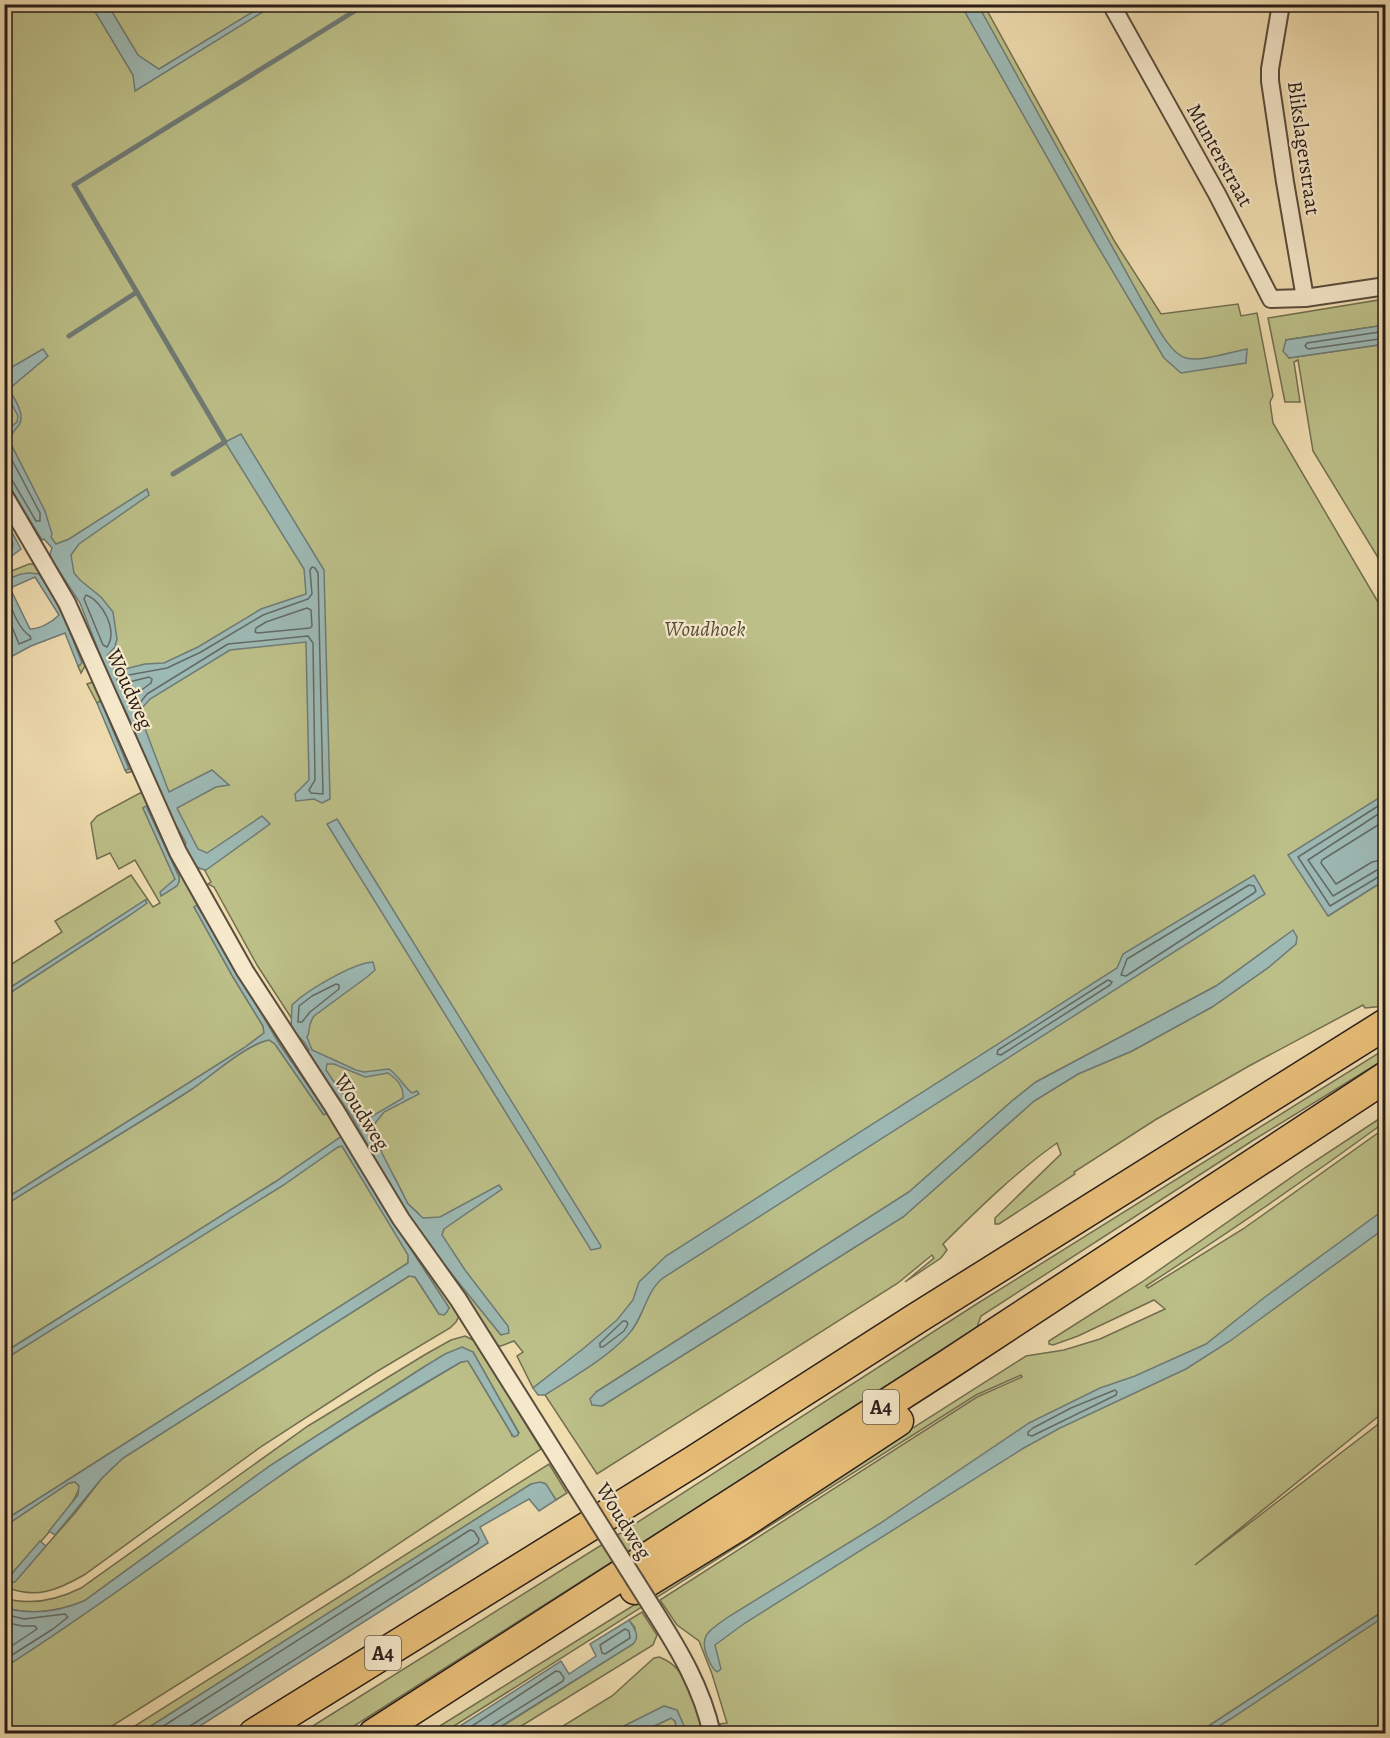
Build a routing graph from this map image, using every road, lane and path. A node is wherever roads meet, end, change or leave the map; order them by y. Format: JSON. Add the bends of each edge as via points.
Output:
{"nodes":[{"id":1,"x":1111,"y":4,"type":"edge"},
{"id":2,"x":1281,"y":4,"type":"edge"},
{"id":3,"x":1386,"y":286,"type":"edge"},
{"id":4,"x":1305,"y":298,"type":"junction"},
{"id":5,"x":4,"y":495,"type":"edge"},
{"id":6,"x":1386,"y":1024,"type":"edge"},
{"id":7,"x":1386,"y":1077,"type":"edge"},
{"id":8,"x":1386,"y":1100,"type":"edge"},
{"id":9,"x":254,"y":1734,"type":"edge"},
{"id":10,"x":375,"y":1734,"type":"edge"},
{"id":11,"x":712,"y":1734,"type":"edge"}],
"edges":[{"from":1,"to":4,"type":"street","name":"Munterstraat","via":[[1217,194],[1264,301]]},
{"from":2,"to":4,"type":"street","name":"Blikslagerstraat","via":[[1270,81]]},
{"from":3,"to":4,"type":"street","name":"Munterstraat"},
{"from":5,"to":11,"type":"street","name":"Woudweg","bridge":true,"via":[[67,603],[178,852],[245,971],[400,1219],[458,1299],[684,1659],[709,1717]]},
{"from":6,"to":9,"type":"highway","number":"A4"},
{"from":7,"to":10,"type":"highway","number":"A4"},
{"from":8,"to":10,"type":"highway","number":"A4","via":[[738,1526],[602,1608]]}]}
